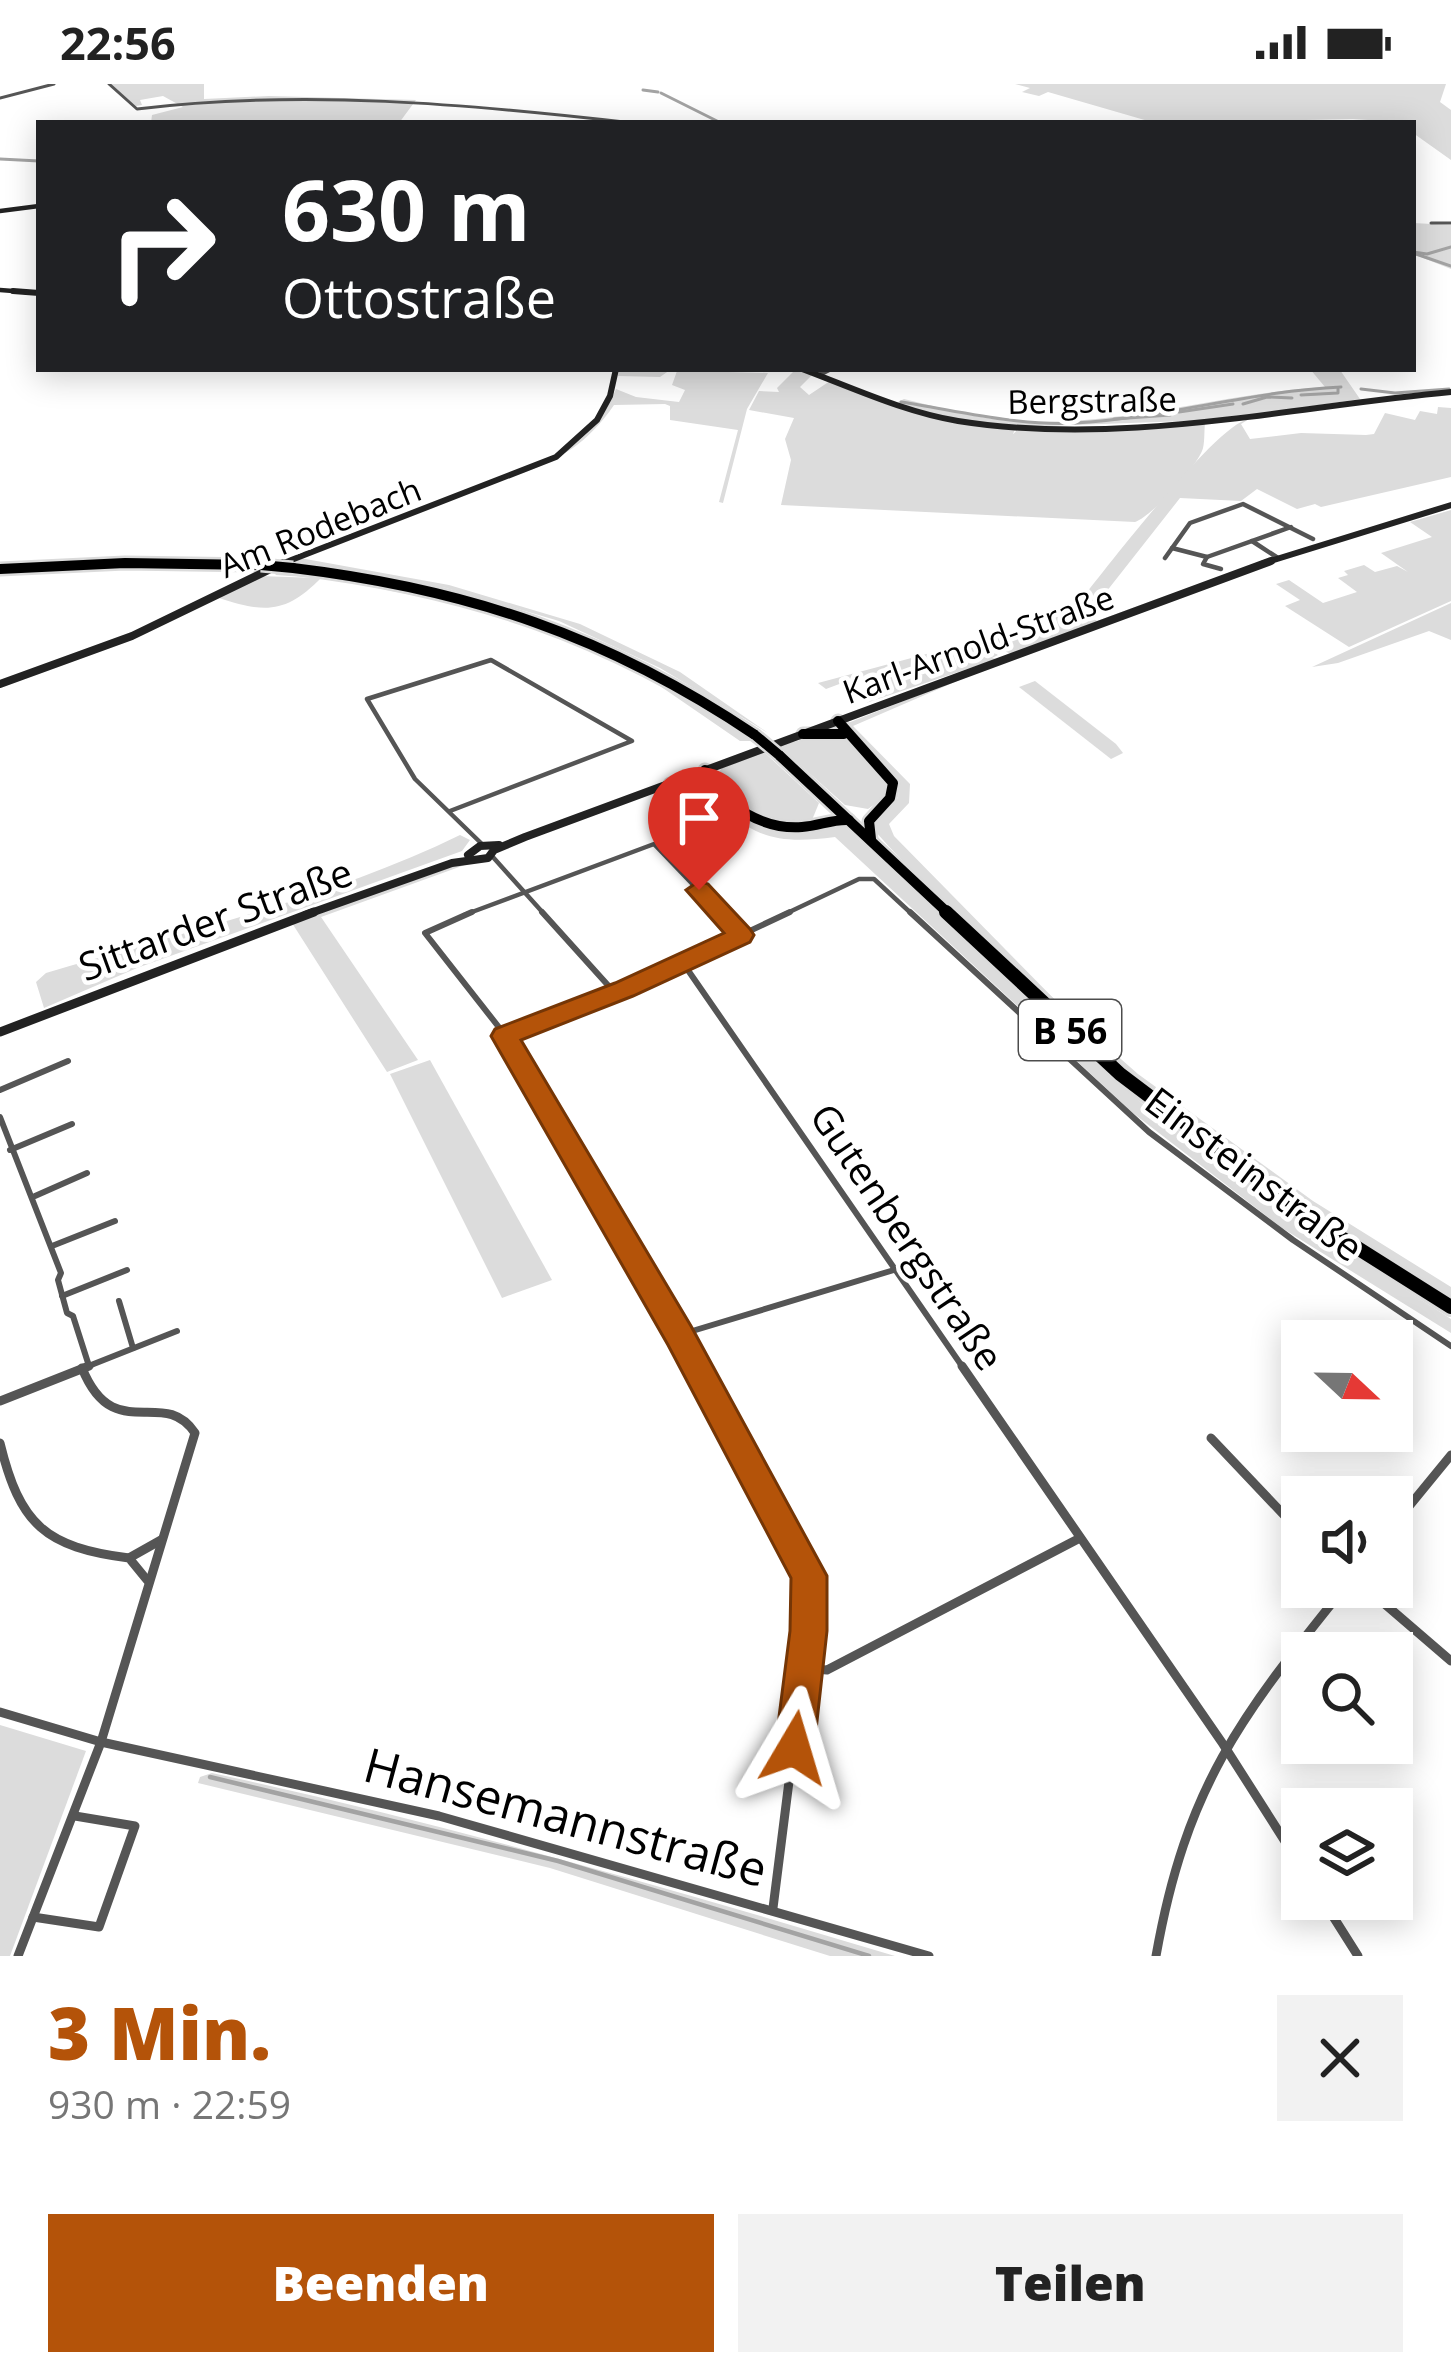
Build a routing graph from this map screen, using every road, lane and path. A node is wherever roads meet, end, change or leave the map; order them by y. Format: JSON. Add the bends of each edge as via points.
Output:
{"nodes":[{"id":1,"x":54,"y":84,"type":"edge"},
{"id":2,"x":109,"y":84,"type":"edge"},
{"id":3,"x":0,"y":98,"type":"edge"},
{"id":4,"x":605,"y":120,"type":"edge"},
{"id":5,"x":36,"y":206,"type":"edge"},
{"id":6,"x":0,"y":211,"type":"edge"},
{"id":7,"x":1431,"y":223,"type":"dead end"},
{"id":8,"x":1451,"y":223,"type":"edge"},
{"id":9,"x":0,"y":290,"type":"edge"},
{"id":10,"x":36,"y":293,"type":"edge"},
{"id":11,"x":616,"y":372,"type":"edge"},
{"id":12,"x":810,"y":372,"type":"edge"},
{"id":13,"x":825,"y":372,"type":"edge"},
{"id":14,"x":819,"y":375,"type":"junction"},
{"id":15,"x":1451,"y":392,"type":"edge"},
{"id":16,"x":1451,"y":505,"type":"edge"},
{"id":17,"x":1291,"y":527,"type":"junction"},
{"id":18,"x":1312,"y":539,"type":"dead end"},
{"id":19,"x":1252,"y":541,"type":"junction"},
{"id":20,"x":1172,"y":548,"type":"junction"},
{"id":21,"x":1207,"y":556,"type":"junction"},
{"id":22,"x":1165,"y":558,"type":"dead end"},
{"id":23,"x":1278,"y":559,"type":"junction"},
{"id":24,"x":0,"y":569,"type":"edge"},
{"id":25,"x":1221,"y":569,"type":"dead end"},
{"id":26,"x":0,"y":684,"type":"edge"},
{"id":27,"x":838,"y":721,"type":"junction"},
{"id":28,"x":803,"y":734,"type":"junction"},
{"id":29,"x":844,"y":734,"type":"junction"},
{"id":30,"x":857,"y":743,"type":"junction"},
{"id":31,"x":706,"y":770,"type":"junction"},
{"id":32,"x":670,"y":784,"type":"junction"},
{"id":33,"x":711,"y":786,"type":"junction"},
{"id":34,"x":821,"y":793,"type":"junction"},
{"id":35,"x":728,"y":799,"type":"junction"},
{"id":36,"x":885,"y":805,"type":"junction"},
{"id":37,"x":837,"y":808,"type":"junction"},
{"id":38,"x":450,"y":811,"type":"junction"},
{"id":39,"x":850,"y":820,"type":"junction"},
{"id":40,"x":798,"y":827,"type":"junction"},
{"id":41,"x":872,"y":842,"type":"junction"},
{"id":42,"x":484,"y":852,"type":"junction"},
{"id":43,"x":526,"y":892,"type":"junction"},
{"id":44,"x":741,"y":935,"type":"junction"},
{"id":45,"x":683,"y":963,"type":"junction"},
{"id":46,"x":615,"y":993,"type":"junction"},
{"id":47,"x":0,"y":1032,"type":"edge"},
{"id":48,"x":505,"y":1036,"type":"junction"},
{"id":49,"x":68,"y":1061,"type":"dead end"},
{"id":50,"x":0,"y":1090,"type":"edge"},
{"id":51,"x":0,"y":1117,"type":"edge"},
{"id":52,"x":72,"y":1124,"type":"dead end"},
{"id":53,"x":10,"y":1150,"type":"junction"},
{"id":54,"x":87,"y":1173,"type":"dead end"},
{"id":55,"x":34,"y":1196,"type":"junction"},
{"id":56,"x":116,"y":1221,"type":"dead end"},
{"id":57,"x":51,"y":1246,"type":"junction"},
{"id":58,"x":127,"y":1270,"type":"dead end"},
{"id":59,"x":894,"y":1270,"type":"junction"},
{"id":60,"x":62,"y":1296,"type":"junction"},
{"id":61,"x":118,"y":1301,"type":"dead end"},
{"id":62,"x":1451,"y":1307,"type":"edge"},
{"id":63,"x":177,"y":1331,"type":"dead end"},
{"id":64,"x":679,"y":1336,"type":"junction"},
{"id":65,"x":1451,"y":1346,"type":"edge"},
{"id":66,"x":133,"y":1348,"type":"junction"},
{"id":67,"x":86,"y":1367,"type":"junction"},
{"id":68,"x":0,"y":1401,"type":"edge"},
{"id":69,"x":1211,"y":1438,"type":"dead end"},
{"id":70,"x":0,"y":1443,"type":"edge"},
{"id":71,"x":1451,"y":1455,"type":"edge"},
{"id":72,"x":5,"y":1493,"type":"edge"},
{"id":73,"x":1413,"y":1501,"type":"edge"},
{"id":74,"x":1281,"y":1512,"type":"edge"},
{"id":75,"x":1080,"y":1538,"type":"junction"},
{"id":76,"x":161,"y":1540,"type":"junction"},
{"id":77,"x":129,"y":1558,"type":"junction"},
{"id":78,"x":147,"y":1580,"type":"junction"},
{"id":79,"x":1329,"y":1608,"type":"edge"},
{"id":80,"x":1390,"y":1608,"type":"edge"},
{"id":81,"x":1451,"y":1660,"type":"edge"},
{"id":82,"x":804,"y":1668,"type":"junction"},
{"id":83,"x":0,"y":1712,"type":"edge"},
{"id":84,"x":101,"y":1742,"type":"junction"},
{"id":85,"x":1223,"y":1744,"type":"junction"},
{"id":86,"x":75,"y":1816,"type":"junction"},
{"id":87,"x":1281,"y":1835,"type":"edge"},
{"id":88,"x":772,"y":1909,"type":"junction"},
{"id":89,"x":33,"y":1917,"type":"junction"},
{"id":90,"x":1335,"y":1920,"type":"edge"},
{"id":91,"x":19,"y":1956,"type":"edge"},
{"id":92,"x":929,"y":1956,"type":"edge"},
{"id":93,"x":1156,"y":1956,"type":"edge"},
{"id":94,"x":1358,"y":1956,"type":"edge"}],
"edges":[{"from":1,"to":3,"type":"street"},
{"from":2,"to":4,"type":"street","via":[[137,109],[252,96],[418,100]]},
{"from":5,"to":6,"type":"street"},
{"from":7,"to":8,"type":"street"},
{"from":9,"to":10,"type":"street"},
{"from":11,"to":26,"type":"street","name":"Am Rodebach","via":[[604,408],[556,458]]},
{"from":12,"to":14,"type":"street"},
{"from":13,"to":14,"type":"street"},
{"from":14,"to":15,"type":"street","name":"Bergstraße","via":[[952,420],[1035,428],[1219,421]]},
{"from":16,"to":23,"type":"street","name":"Karl-Arnold-Straße"},
{"from":17,"to":18,"type":"street"},
{"from":17,"to":19,"type":"street"},
{"from":17,"to":20,"type":"street","via":[[1243,504],[1190,523]]},
{"from":19,"to":21,"type":"street"},
{"from":19,"to":23,"type":"street"},
{"from":20,"to":21,"type":"street"},
{"from":20,"to":22,"type":"street"},
{"from":21,"to":25,"type":"street","via":[[1203,564]]},
{"from":23,"to":27,"type":"street","name":"Karl-Arnold-Straße"},
{"from":24,"to":34,"type":"highway","number":"B 56","bridge":true,"via":[[261,565],[421,585],[552,623],[644,663],[755,736]]},
{"from":27,"to":28,"type":"street","name":"Karl-Arnold-Straße"},
{"from":27,"to":29,"type":"highway"},
{"from":27,"to":30,"type":"highway"},
{"from":28,"to":29,"type":"highway"},
{"from":28,"to":31,"type":"street","name":"Karl-Arnold-Straße"},
{"from":29,"to":30,"type":"highway"},
{"from":30,"to":36,"type":"highway","via":[[892,781]]},
{"from":31,"to":32,"type":"street","name":"Karl-Arnold-Straße"},
{"from":31,"to":33,"type":"highway"},
{"from":31,"to":35,"type":"highway"},
{"from":32,"to":33,"type":"highway"},
{"from":32,"to":42,"type":"street","name":"Karl-Arnold-Straße"},
{"from":33,"to":35,"type":"highway"},
{"from":34,"to":37,"type":"highway","number":"B 56"},
{"from":34,"to":40,"type":"highway","via":[[820,816]]},
{"from":35,"to":40,"type":"highway","via":[[761,822]]},
{"from":36,"to":37,"type":"highway","via":[[859,814]]},
{"from":36,"to":41,"type":"highway","via":[[869,821]]},
{"from":37,"to":39,"type":"highway","number":"B 56"},
{"from":38,"to":38,"type":"street","via":[[630,744],[632,741],[491,660],[367,699],[415,778]]},
{"from":38,"to":42,"type":"street"},
{"from":39,"to":40,"type":"highway"},
{"from":39,"to":41,"type":"highway","number":"B 56"},
{"from":41,"to":62,"type":"highway","number":"B 56","via":[[1160,1106],[1313,1220]]},
{"from":42,"to":43,"type":"street"},
{"from":42,"to":47,"type":"street","name":"Sittarder Straße"},
{"from":43,"to":44,"type":"street","via":[[657,845]]},
{"from":43,"to":46,"type":"street"},
{"from":43,"to":48,"type":"street","via":[[424,932]]},
{"from":44,"to":45,"type":"street","name":"Einsteinstraße"},
{"from":44,"to":65,"type":"street","name":"Einsteinstraße","via":[[874,879],[1149,1132]]},
{"from":45,"to":46,"type":"street"},
{"from":45,"to":59,"type":"street","name":"Gutenbergstraße"},
{"from":46,"to":48,"type":"street"},
{"from":48,"to":64,"type":"street"},
{"from":49,"to":50,"type":"street"},
{"from":51,"to":53,"type":"street"},
{"from":52,"to":53,"type":"street"},
{"from":53,"to":55,"type":"street"},
{"from":54,"to":55,"type":"street"},
{"from":55,"to":57,"type":"street"},
{"from":56,"to":57,"type":"street"},
{"from":57,"to":60,"type":"street"},
{"from":58,"to":60,"type":"street"},
{"from":59,"to":64,"type":"street"},
{"from":59,"to":75,"type":"street","name":"Gutenbergstraße"},
{"from":60,"to":67,"type":"street"},
{"from":61,"to":66,"type":"street"},
{"from":63,"to":66,"type":"street"},
{"from":64,"to":82,"type":"street","via":[[809,1576]]},
{"from":66,"to":67,"type":"street"},
{"from":67,"to":68,"type":"street"},
{"from":67,"to":76,"type":"street","via":[[94,1395],[111,1409],[179,1416],[194,1427]]},
{"from":69,"to":74,"type":"street"},
{"from":70,"to":72,"type":"street"},
{"from":71,"to":73,"type":"street"},
{"from":72,"to":77,"type":"street","via":[[57,1543]]},
{"from":75,"to":82,"type":"street","via":[[826,1670]]},
{"from":75,"to":85,"type":"street","name":"Gutenbergstraße"},
{"from":76,"to":77,"type":"street"},
{"from":76,"to":78,"type":"street"},
{"from":77,"to":78,"type":"street"},
{"from":78,"to":84,"type":"street"},
{"from":79,"to":85,"type":"street"},
{"from":80,"to":81,"type":"street"},
{"from":82,"to":88,"type":"street"},
{"from":83,"to":84,"type":"street","name":"Hansemannstraße"},
{"from":84,"to":86,"type":"street"},
{"from":84,"to":88,"type":"street","name":"Hansemannstraße","via":[[439,1816]]},
{"from":85,"to":87,"type":"street","name":"Gutenbergstraße"},
{"from":85,"to":93,"type":"street","via":[[1176,1849]]},
{"from":86,"to":89,"type":"street"},
{"from":86,"to":89,"type":"street","via":[[135,1826],[99,1927]]},
{"from":88,"to":92,"type":"street","name":"Hansemannstraße"},
{"from":89,"to":91,"type":"street"},
{"from":90,"to":94,"type":"street"}]}
